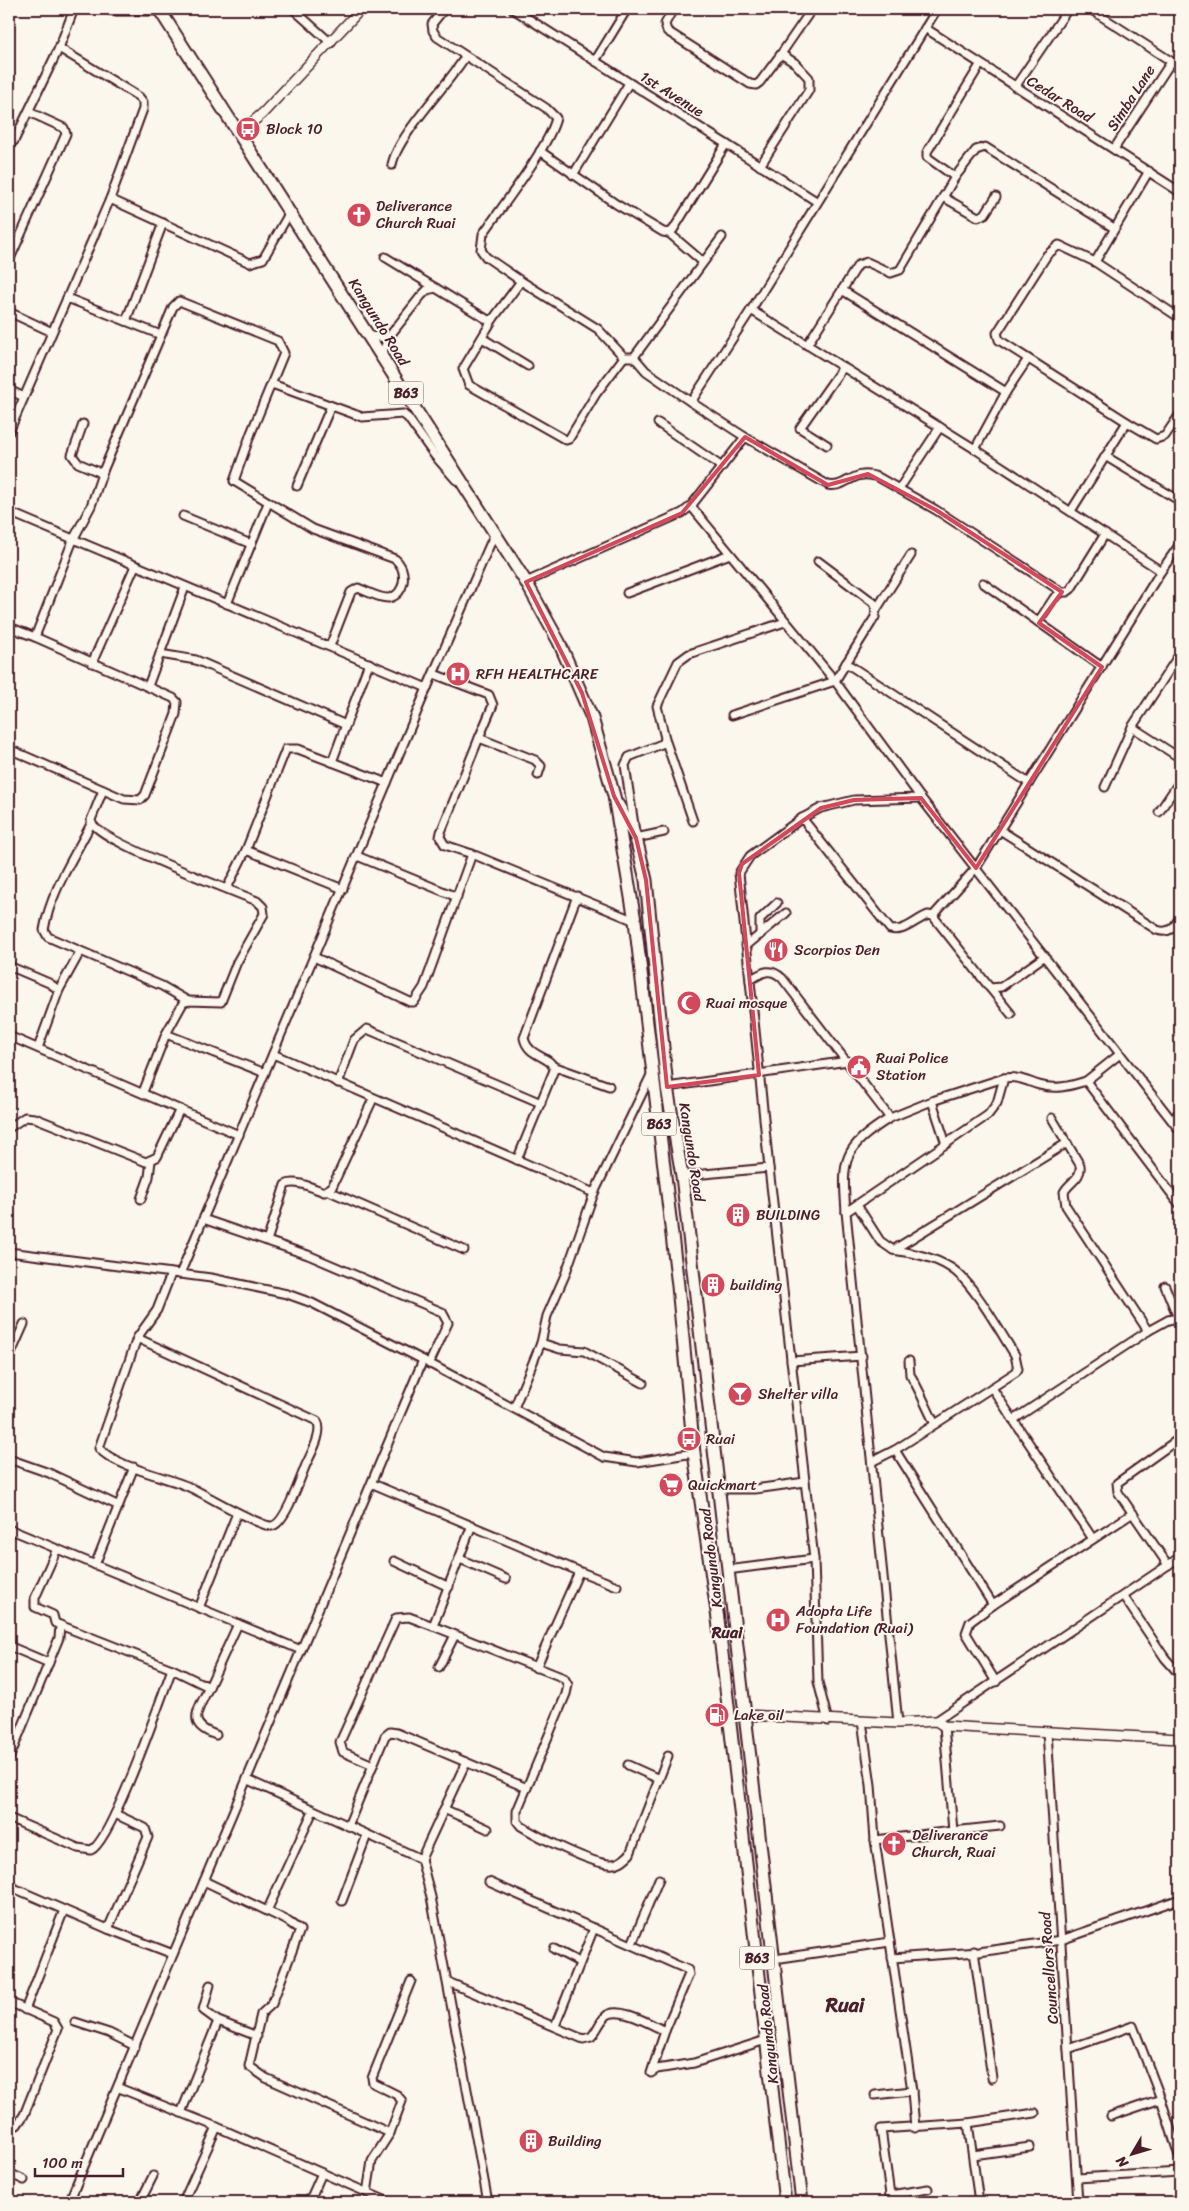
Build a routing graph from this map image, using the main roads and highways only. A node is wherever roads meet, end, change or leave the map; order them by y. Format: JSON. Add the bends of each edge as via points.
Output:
{"nodes":[{"id":1,"x":160,"y":10,"type":"edge"},
{"id":2,"x":614,"y":796,"type":"junction"},
{"id":3,"x":646,"y":880,"type":"junction"},
{"id":4,"x":629,"y":884,"type":"junction"},
{"id":5,"x":699,"y":1487,"type":"junction"},
{"id":6,"x":718,"y":1488,"type":"junction"},
{"id":7,"x":785,"y":2202,"type":"edge"},
{"id":8,"x":802,"y":2202,"type":"edge"}],
"edges":[{"from":1,"to":2,"type":"highway","name":"Kangundo Road","number":"B63","via":[[526,582],[582,692]]},
{"from":2,"to":3,"type":"highway","name":"Kangundo Road","number":"B63","via":[[636,838]]},
{"from":2,"to":4,"type":"highway","name":"Kangundo Road","number":"B63"},
{"from":3,"to":4,"type":"highway","via":[[639,879]]},
{"from":3,"to":6,"type":"highway","name":"Kangundo Road","number":"B63","via":[[667,1087],[682,1176]]},
{"from":4,"to":5,"type":"highway","name":"Kangundo Road","number":"B63","via":[[654,1071]]},
{"from":5,"to":6,"type":"highway"},
{"from":5,"to":7,"type":"highway","name":"Kangundo Road","number":"B63","via":[[718,1619]]},
{"from":6,"to":8,"type":"highway","name":"Kangundo Road","number":"B63"}]}
